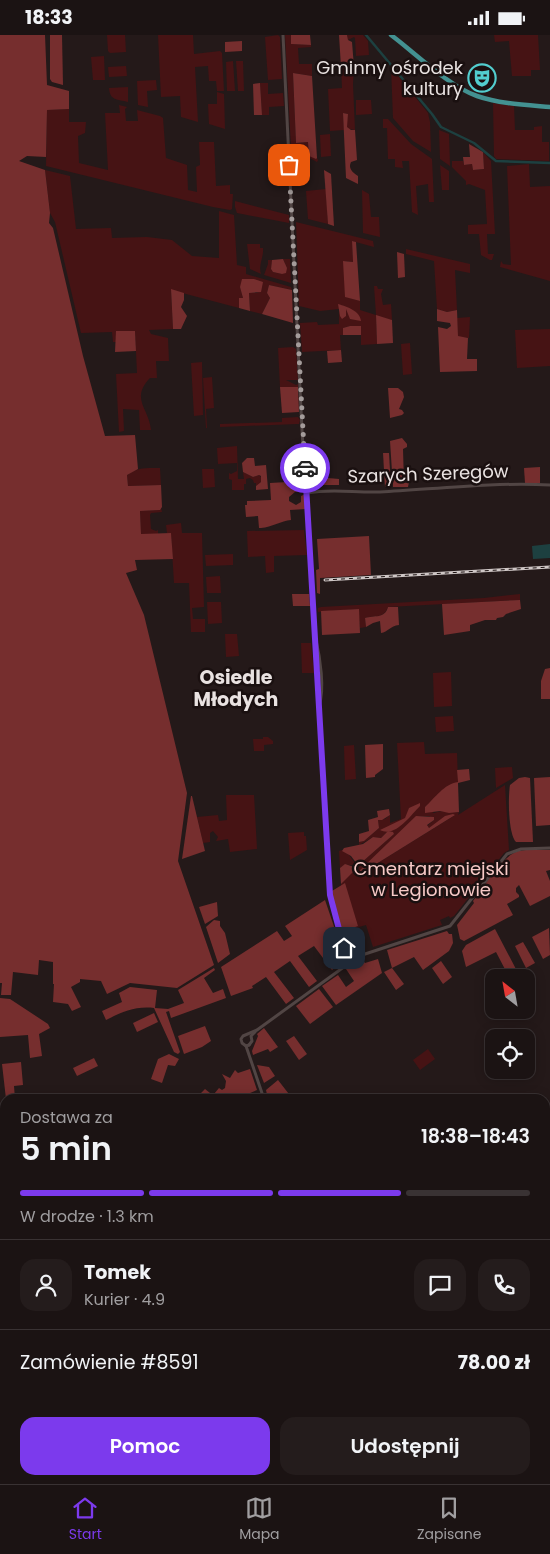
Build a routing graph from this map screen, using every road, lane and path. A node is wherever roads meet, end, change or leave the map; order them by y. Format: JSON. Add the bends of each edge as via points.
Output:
{"nodes":[{"id":1,"x":283,"y":35,"type":"edge"},
{"id":2,"x":391,"y":35,"type":"edge"},
{"id":3,"x":550,"y":107,"type":"edge"},
{"id":4,"x":550,"y":485,"type":"edge"},
{"id":5,"x":307,"y":493,"type":"junction"},
{"id":6,"x":550,"y":848,"type":"edge"},
{"id":7,"x":348,"y":957,"type":"junction"},
{"id":8,"x":344,"y":964,"type":"junction"},
{"id":9,"x":250,"y":1036,"type":"junction"},
{"id":10,"x":248,"y":1045,"type":"junction"},
{"id":11,"x":262,"y":1094,"type":"edge"}],
"edges":[{"from":1,"to":5,"type":"street"},
{"from":2,"to":3,"type":"main road","via":[[473,95]]},
{"from":4,"to":5,"type":"street","name":"Szarych Szeregów"},
{"from":5,"to":7,"type":"street","via":[[330,895]]},
{"from":6,"to":7,"type":"street","via":[[523,848],[507,854],[450,926]]},
{"from":7,"to":8,"type":"street"},
{"from":7,"to":8,"type":"street","via":[[340,958]]},
{"from":8,"to":9,"type":"street"},
{"from":9,"to":10,"type":"street","via":[[252,1041]]},
{"from":9,"to":10,"type":"street","via":[[241,1039]]},
{"from":10,"to":11,"type":"street"}]}
